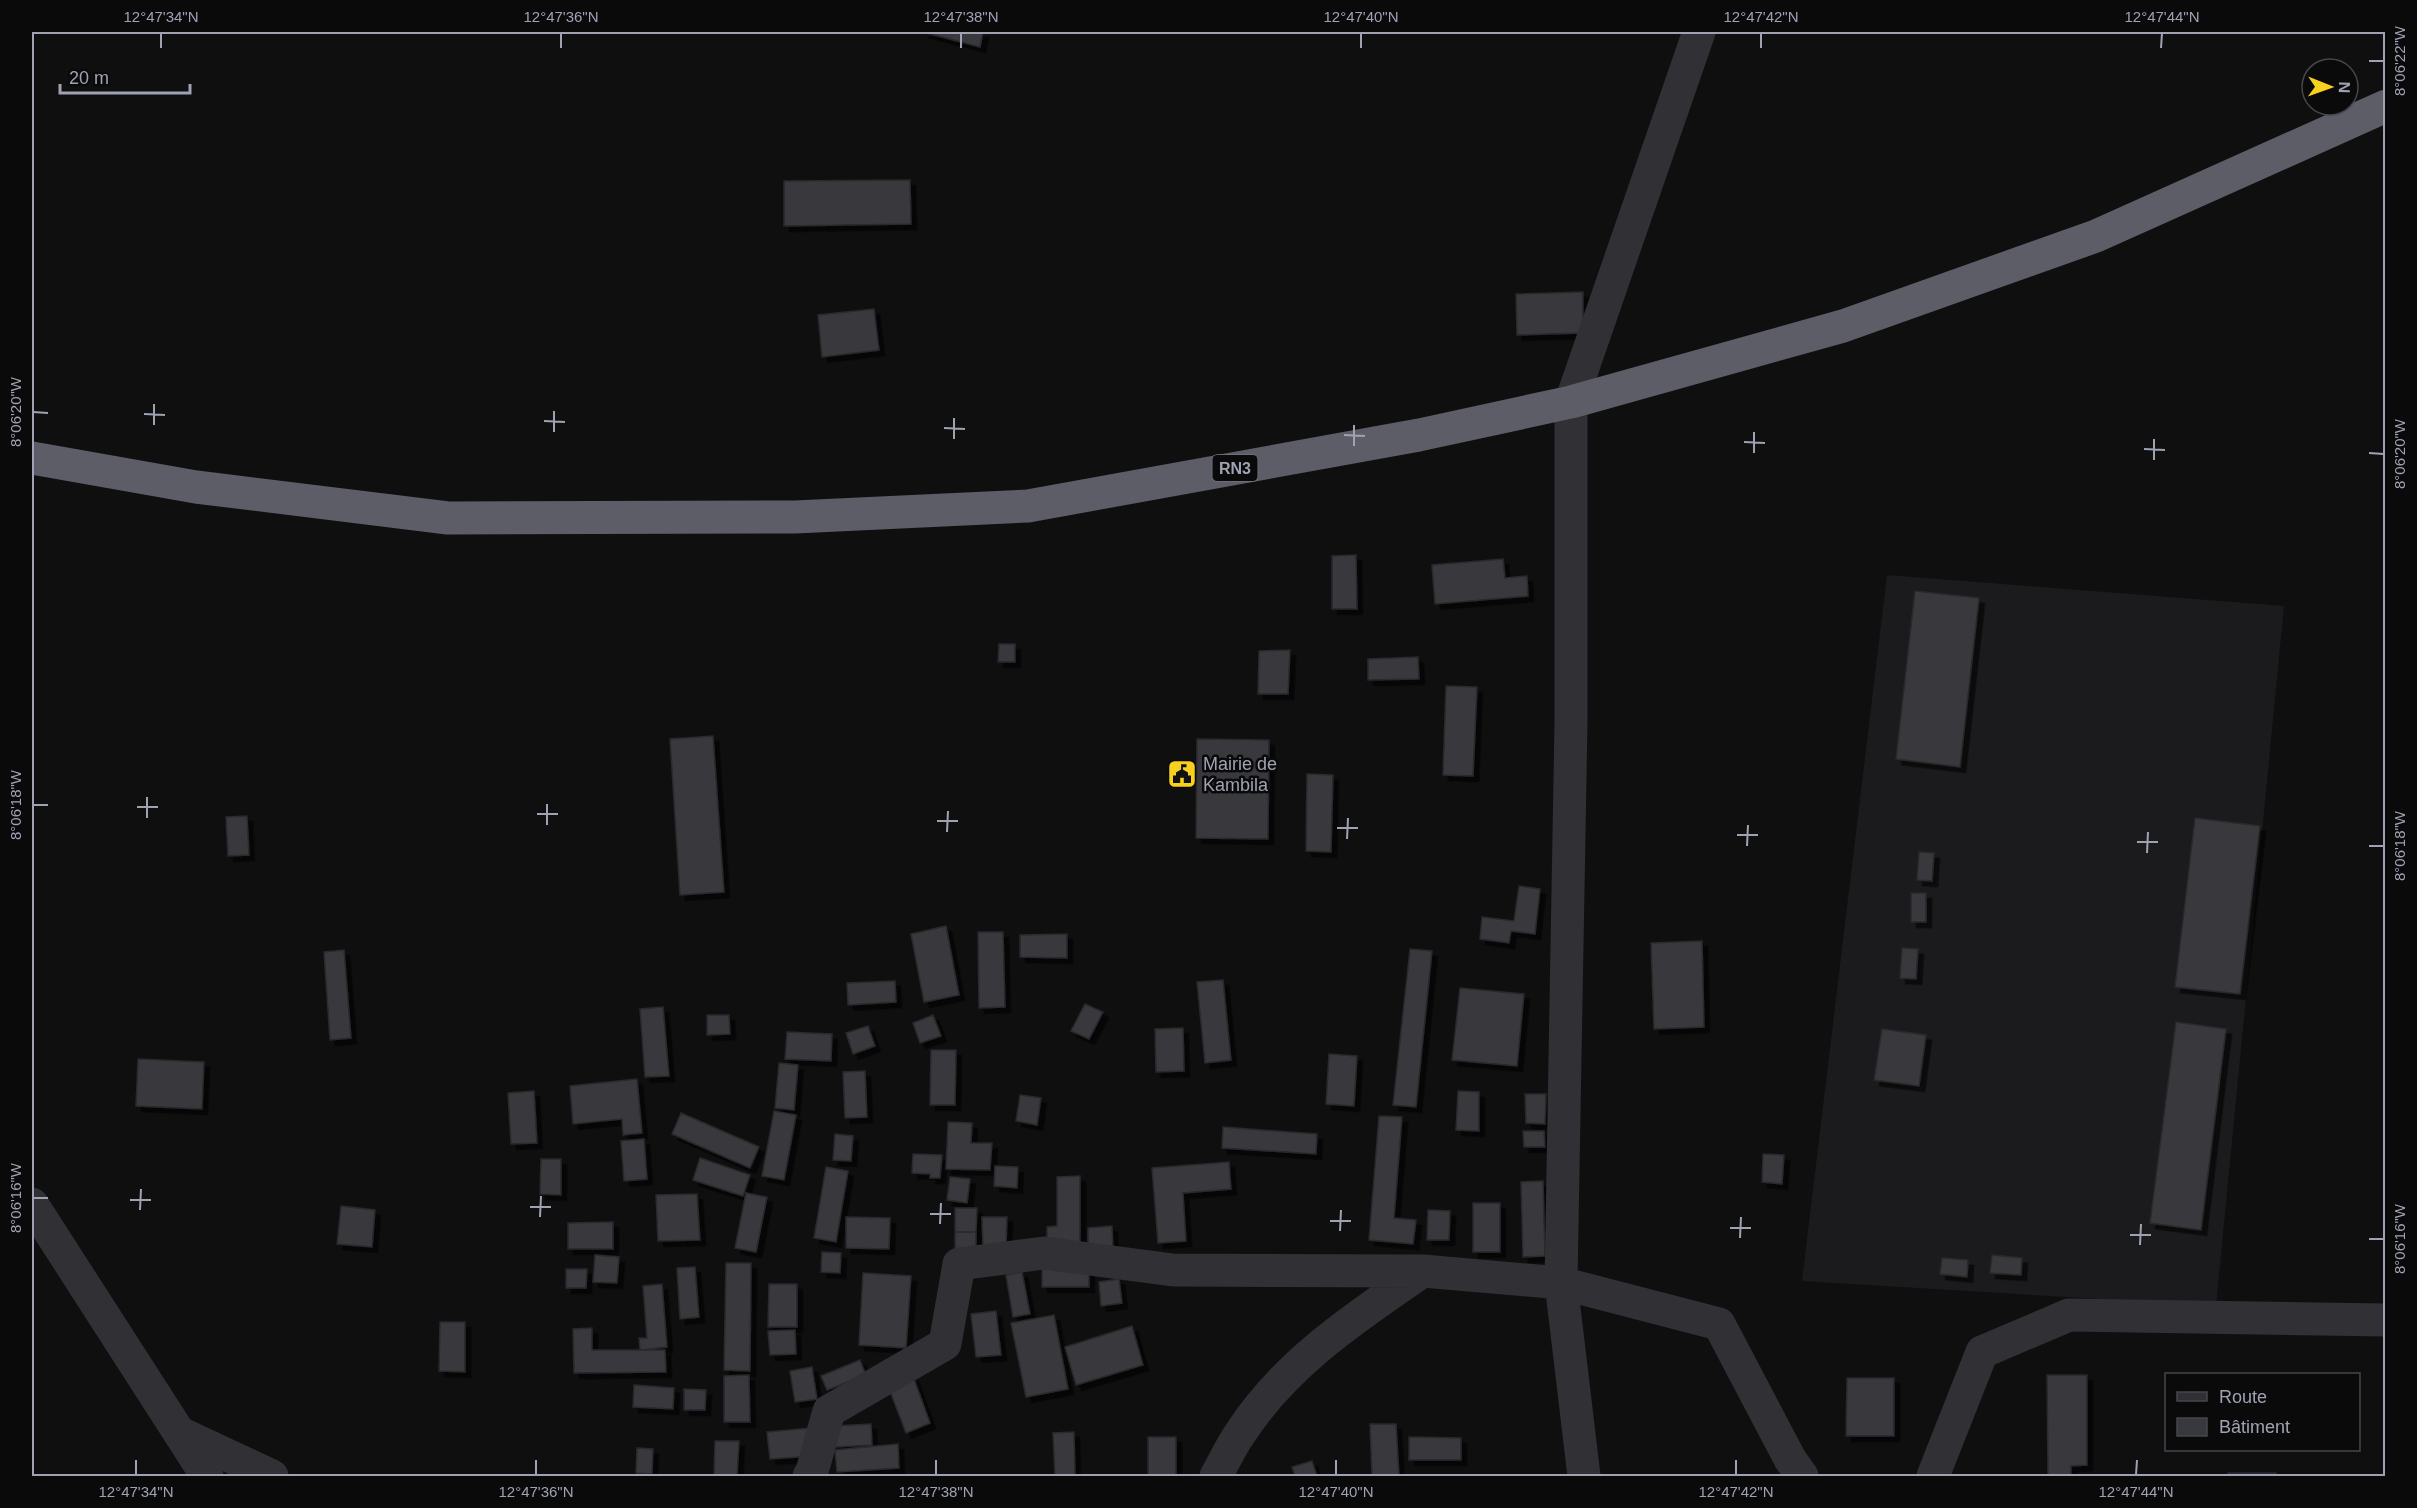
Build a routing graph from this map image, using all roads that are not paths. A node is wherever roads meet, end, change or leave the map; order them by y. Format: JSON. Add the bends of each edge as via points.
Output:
{"nodes":[{"id":1,"x":1700,"y":32,"type":"edge"},
{"id":2,"x":2385,"y":106,"type":"edge"},
{"id":3,"x":1571,"y":402,"type":"junction"},
{"id":4,"x":32,"y":458,"type":"edge"},
{"id":5,"x":32,"y":1204,"type":"edge"},
{"id":6,"x":1423,"y":1270,"type":"junction"},
{"id":7,"x":1561,"y":1283,"type":"junction"},
{"id":8,"x":2385,"y":1320,"type":"edge"},
{"id":9,"x":180,"y":1433,"type":"junction"},
{"id":10,"x":207,"y":1476,"type":"edge"},
{"id":11,"x":272,"y":1476,"type":"edge"},
{"id":12,"x":816,"y":1476,"type":"edge"},
{"id":13,"x":1216,"y":1476,"type":"edge"},
{"id":14,"x":1584,"y":1476,"type":"edge"},
{"id":15,"x":1802,"y":1476,"type":"edge"},
{"id":16,"x":1933,"y":1476,"type":"edge"}],
"edges":[{"from":1,"to":3,"type":"street"},
{"from":2,"to":3,"type":"highway","number":"RN3","via":[[2096,236],[1844,326]]},
{"from":3,"to":4,"type":"highway","number":"RN3","via":[[1419,435],[1028,506],[795,517],[448,518],[195,487]]},
{"from":3,"to":7,"type":"street","via":[[1571,722]]},
{"from":5,"to":9,"type":"street"},
{"from":6,"to":7,"type":"street"},
{"from":6,"to":12,"type":"street","via":[[1173,1270],[1044,1253],[959,1264],[945,1344],[829,1411]]},
{"from":6,"to":13,"type":"street","via":[[1341,1327],[1287,1375],[1241,1431]]},
{"from":7,"to":14,"type":"street"},
{"from":7,"to":15,"type":"street","via":[[1719,1324]]},
{"from":8,"to":16,"type":"street","via":[[2069,1315],[1982,1352]]},
{"from":9,"to":10,"type":"street"},
{"from":9,"to":11,"type":"street"}]}
